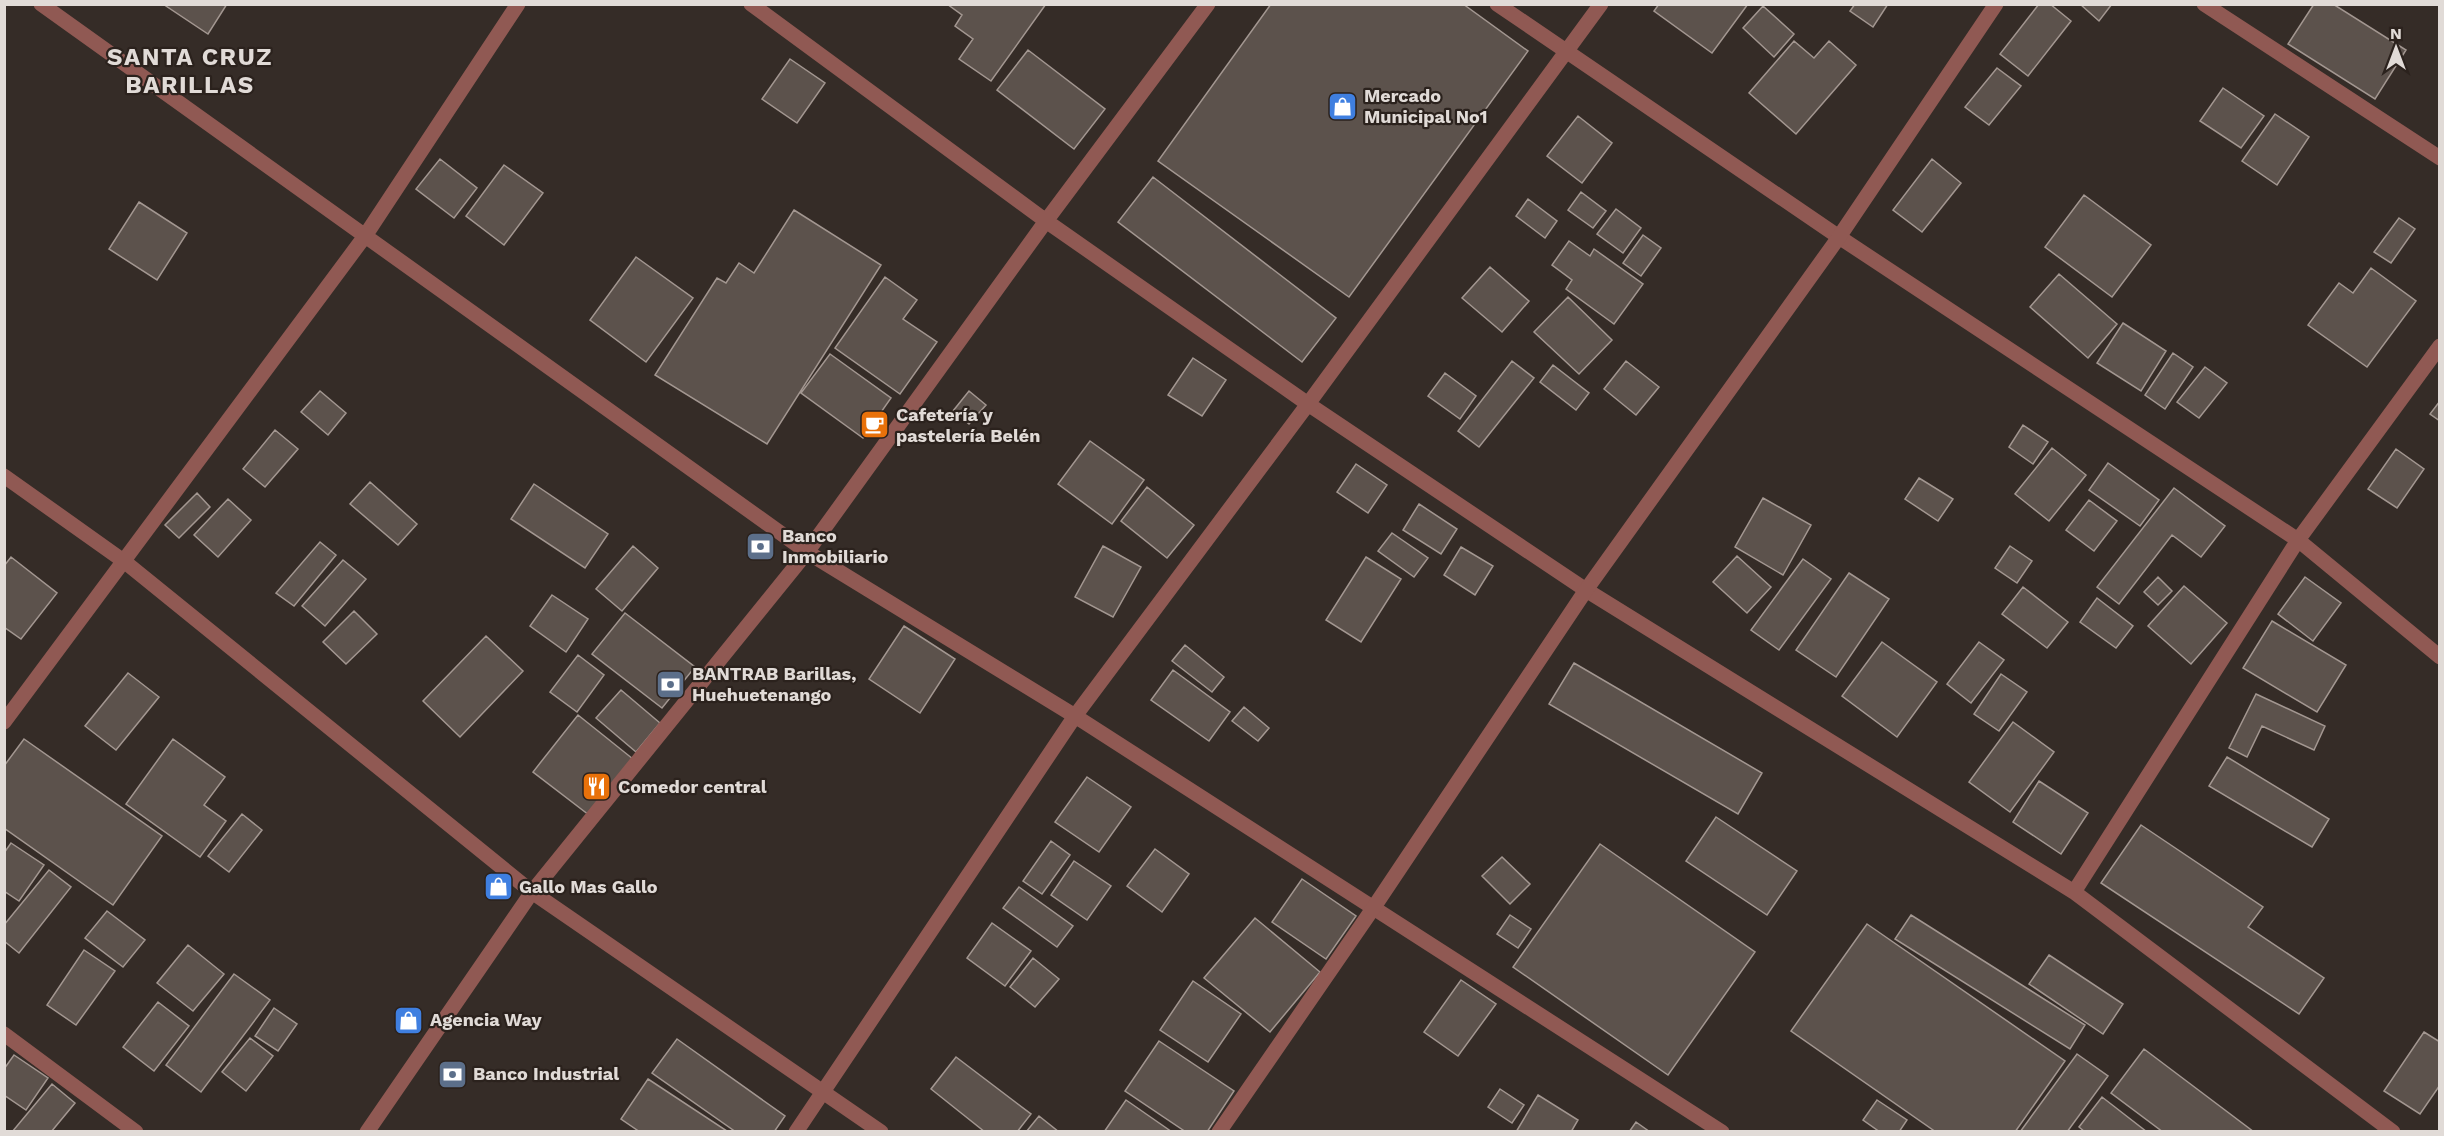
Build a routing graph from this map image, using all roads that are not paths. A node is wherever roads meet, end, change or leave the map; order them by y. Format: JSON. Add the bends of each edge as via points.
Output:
{"nodes":[{"id":1,"x":41,"y":4,"type":"edge"},
{"id":2,"x":518,"y":4,"type":"edge"},
{"id":3,"x":751,"y":4,"type":"edge"},
{"id":4,"x":1208,"y":4,"type":"edge"},
{"id":5,"x":1497,"y":4,"type":"edge"},
{"id":6,"x":1601,"y":4,"type":"edge"},
{"id":7,"x":1996,"y":4,"type":"edge"},
{"id":8,"x":2204,"y":4,"type":"edge"},
{"id":9,"x":1566,"y":52,"type":"junction"},
{"id":10,"x":2439,"y":158,"type":"edge"},
{"id":11,"x":1046,"y":221,"type":"junction"},
{"id":12,"x":365,"y":236,"type":"junction"},
{"id":13,"x":1839,"y":237,"type":"junction"},
{"id":14,"x":2439,"y":346,"type":"edge"},
{"id":15,"x":1308,"y":404,"type":"junction"},
{"id":16,"x":4,"y":476,"type":"edge"},
{"id":17,"x":2298,"y":540,"type":"junction"},
{"id":18,"x":807,"y":552,"type":"junction"},
{"id":19,"x":125,"y":562,"type":"junction"},
{"id":20,"x":1586,"y":590,"type":"junction"},
{"id":21,"x":2439,"y":657,"type":"edge"},
{"id":22,"x":1075,"y":716,"type":"junction"},
{"id":23,"x":4,"y":722,"type":"edge"},
{"id":24,"x":532,"y":892,"type":"junction"},
{"id":25,"x":2074,"y":892,"type":"junction"},
{"id":26,"x":1374,"y":908,"type":"junction"},
{"id":27,"x":4,"y":1034,"type":"edge"},
{"id":28,"x":823,"y":1091,"type":"junction"},
{"id":29,"x":136,"y":1131,"type":"edge"},
{"id":30,"x":367,"y":1131,"type":"edge"},
{"id":31,"x":796,"y":1131,"type":"edge"},
{"id":32,"x":880,"y":1131,"type":"edge"},
{"id":33,"x":1219,"y":1131,"type":"edge"},
{"id":34,"x":1722,"y":1131,"type":"edge"},
{"id":35,"x":2393,"y":1131,"type":"edge"}],
"edges":[{"from":1,"to":12,"type":"street"},
{"from":2,"to":12,"type":"street"},
{"from":3,"to":11,"type":"street"},
{"from":4,"to":11,"type":"street"},
{"from":5,"to":9,"type":"street"},
{"from":6,"to":9,"type":"street"},
{"from":7,"to":13,"type":"street"},
{"from":8,"to":10,"type":"street"},
{"from":9,"to":13,"type":"street"},
{"from":9,"to":15,"type":"street"},
{"from":11,"to":15,"type":"street"},
{"from":11,"to":18,"type":"street"},
{"from":12,"to":18,"type":"street"},
{"from":12,"to":19,"type":"street"},
{"from":13,"to":17,"type":"street"},
{"from":13,"to":20,"type":"street"},
{"from":14,"to":17,"type":"street"},
{"from":15,"to":20,"type":"street"},
{"from":15,"to":22,"type":"street"},
{"from":16,"to":19,"type":"street"},
{"from":17,"to":21,"type":"street"},
{"from":17,"to":25,"type":"street"},
{"from":18,"to":22,"type":"street"},
{"from":18,"to":24,"type":"street"},
{"from":19,"to":23,"type":"street"},
{"from":19,"to":24,"type":"street"},
{"from":20,"to":25,"type":"street"},
{"from":20,"to":26,"type":"street"},
{"from":22,"to":26,"type":"street"},
{"from":22,"to":28,"type":"street"},
{"from":24,"to":28,"type":"street"},
{"from":24,"to":30,"type":"street"},
{"from":25,"to":35,"type":"street"},
{"from":26,"to":33,"type":"street"},
{"from":26,"to":34,"type":"street"},
{"from":27,"to":29,"type":"street"},
{"from":28,"to":31,"type":"street"},
{"from":28,"to":32,"type":"street"}]}
